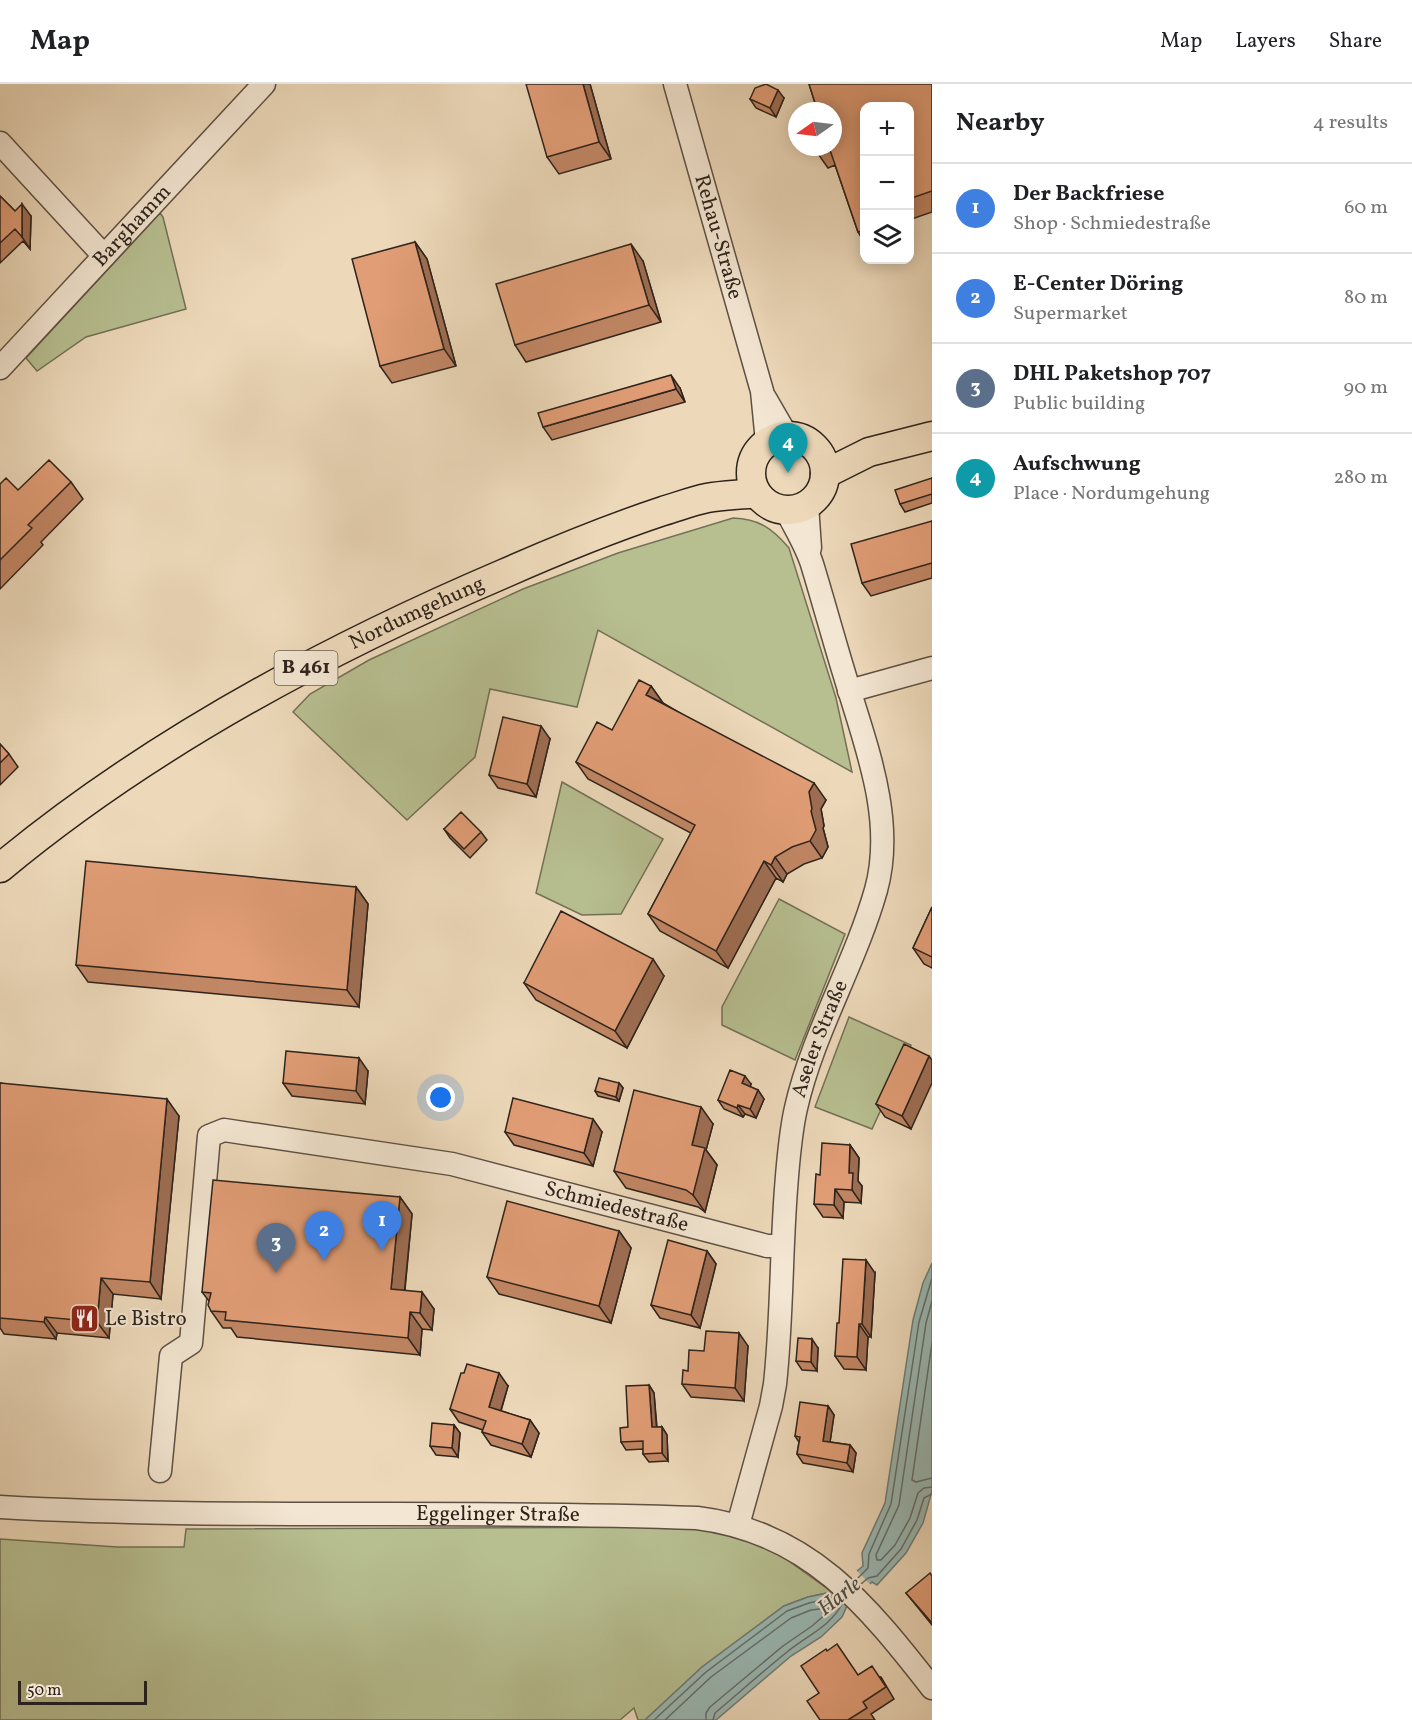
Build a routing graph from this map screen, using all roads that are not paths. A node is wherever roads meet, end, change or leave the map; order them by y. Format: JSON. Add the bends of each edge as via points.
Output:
{"nodes":[{"id":1,"x":264,"y":84,"type":"edge"},
{"id":2,"x":675,"y":84,"type":"edge"},
{"id":3,"x":0,"y":143,"type":"edge"},
{"id":4,"x":104,"y":255,"type":"junction"},
{"id":5,"x":0,"y":368,"type":"edge"},
{"id":6,"x":932,"y":436,"type":"edge"},
{"id":7,"x":777,"y":439,"type":"junction"},
{"id":8,"x":821,"y":461,"type":"junction"},
{"id":9,"x":753,"y":482,"type":"junction"},
{"id":10,"x":797,"y":508,"type":"junction"},
{"id":11,"x":932,"y":668,"type":"edge"},
{"id":12,"x":849,"y":691,"type":"junction"},
{"id":13,"x":0,"y":868,"type":"edge"},
{"id":14,"x":782,"y":1246,"type":"junction"},
{"id":15,"x":160,"y":1471,"type":"dead end"},
{"id":16,"x":0,"y":1507,"type":"edge"},
{"id":17,"x":738,"y":1525,"type":"junction"},
{"id":18,"x":932,"y":1688,"type":"edge"}],
"edges":[{"from":1,"to":4,"type":"street","name":"Barghamm"},
{"from":2,"to":7,"type":"street","name":"Rehau-Straße"},
{"from":3,"to":4,"type":"street"},
{"from":4,"to":5,"type":"street","name":"Barghamm"},
{"from":6,"to":8,"type":"main road"},
{"from":7,"to":8,"type":"main road","via":[[808,441]]},
{"from":7,"to":9,"type":"main road","via":[[759,450],[753,459]]},
{"from":8,"to":10,"type":"main road","via":[[823,485],[817,495]]},
{"from":9,"to":10,"type":"main road","via":[[764,502],[775,508]]},
{"from":9,"to":13,"type":"main road","name":"Nordumgehung","number":"B 461","via":[[640,519],[531,561],[335,652],[148,760],[41,834]]},
{"from":10,"to":12,"type":"street","name":"Aseler Straße"},
{"from":11,"to":12,"type":"street"},
{"from":12,"to":14,"type":"street","name":"Aseler Straße","via":[[878,797],[881,865],[876,890],[803,1080],[790,1142]]},
{"from":14,"to":15,"type":"street","name":"Schmiedestraße","via":[[767,1246],[452,1164],[224,1130],[209,1136],[191,1343],[171,1356]]},
{"from":14,"to":17,"type":"street","name":"Aseler Straße","via":[[775,1384]]},
{"from":16,"to":17,"type":"street","name":"Eggelinger Straße","via":[[162,1514],[528,1513],[697,1518]]},
{"from":17,"to":18,"type":"street","name":"Eggelinger Straße","via":[[799,1552],[834,1578],[871,1614]]}]}
